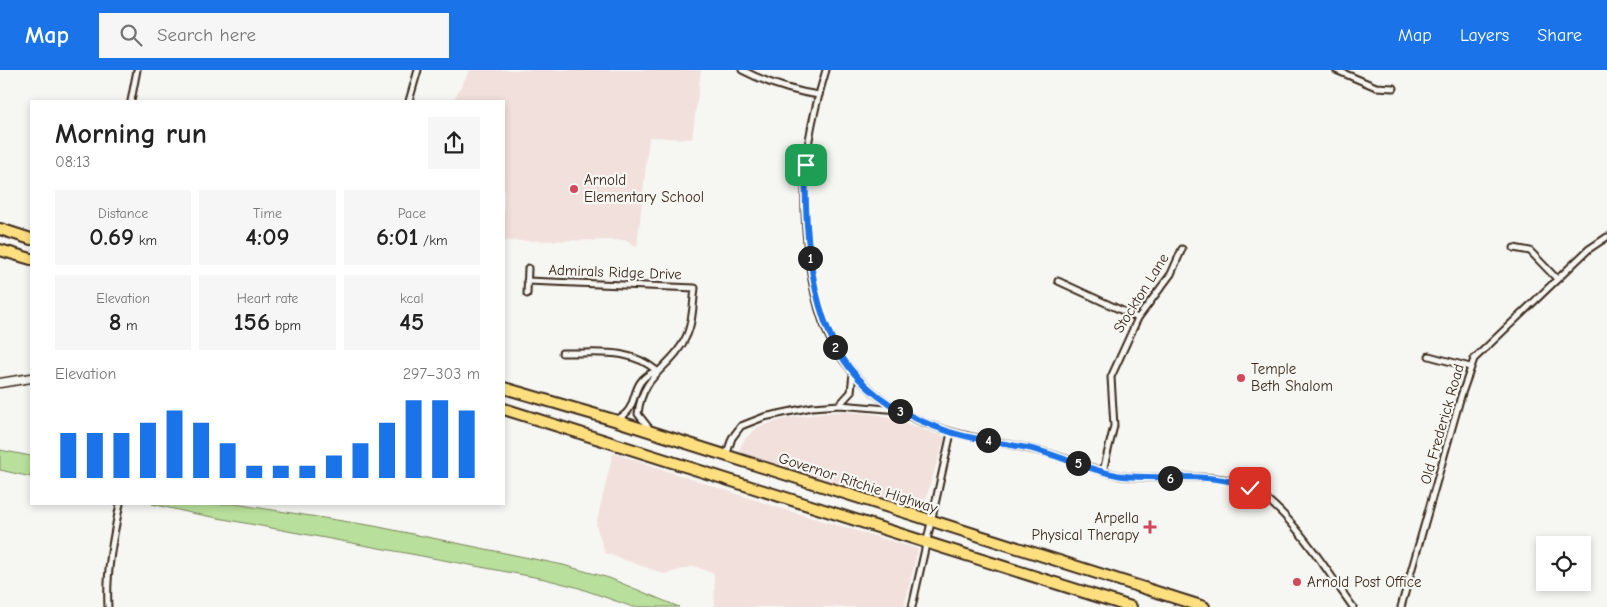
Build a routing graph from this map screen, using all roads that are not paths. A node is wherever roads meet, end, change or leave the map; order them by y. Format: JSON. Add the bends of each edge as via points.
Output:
{"nodes":[{"id":1,"x":137,"y":70,"type":"edge"},
{"id":2,"x":418,"y":70,"type":"edge"},
{"id":3,"x":742,"y":70,"type":"edge"},
{"id":4,"x":826,"y":70,"type":"edge"},
{"id":5,"x":1336,"y":70,"type":"edge"},
{"id":6,"x":1394,"y":88,"type":"dead end"},
{"id":7,"x":819,"y":95,"type":"junction"},
{"id":8,"x":131,"y":100,"type":"edge"},
{"id":9,"x":409,"y":100,"type":"edge"},
{"id":10,"x":0,"y":229,"type":"edge"},
{"id":11,"x":1607,"y":237,"type":"edge"},
{"id":12,"x":30,"y":239,"type":"edge"},
{"id":13,"x":1182,"y":248,"type":"dead end"},
{"id":14,"x":1514,"y":248,"type":"dead end"},
{"id":15,"x":0,"y":250,"type":"edge"},
{"id":16,"x":30,"y":259,"type":"edge"},
{"id":17,"x":528,"y":268,"type":"dead end"},
{"id":18,"x":1557,"y":279,"type":"junction"},
{"id":19,"x":527,"y":281,"type":"junction"},
{"id":20,"x":1058,"y":281,"type":"dead end"},
{"id":21,"x":527,"y":294,"type":"dead end"},
{"id":22,"x":1138,"y":318,"type":"junction"},
{"id":23,"x":562,"y":352,"type":"dead end"},
{"id":24,"x":1429,"y":356,"type":"dead end"},
{"id":25,"x":1470,"y":367,"type":"junction"},
{"id":26,"x":657,"y":371,"type":"junction"},
{"id":27,"x":853,"y":373,"type":"junction"},
{"id":28,"x":30,"y":378,"type":"edge"},
{"id":29,"x":0,"y":383,"type":"edge"},
{"id":30,"x":505,"y":388,"type":"edge"},
{"id":31,"x":840,"y":405,"type":"junction"},
{"id":32,"x":505,"y":409,"type":"edge"},
{"id":33,"x":899,"y":410,"type":"junction"},
{"id":34,"x":614,"y":420,"type":"junction"},
{"id":35,"x":951,"y":432,"type":"junction"},
{"id":36,"x":653,"y":433,"type":"junction"},
{"id":37,"x":726,"y":456,"type":"junction"},
{"id":38,"x":1103,"y":471,"type":"junction"},
{"id":39,"x":120,"y":505,"type":"edge"},
{"id":40,"x":930,"y":521,"type":"junction"},
{"id":41,"x":926,"y":543,"type":"junction"},
{"id":42,"x":108,"y":607,"type":"edge"},
{"id":43,"x":912,"y":607,"type":"edge"},
{"id":44,"x":1131,"y":607,"type":"edge"},
{"id":45,"x":1204,"y":607,"type":"edge"},
{"id":46,"x":1353,"y":607,"type":"edge"},
{"id":47,"x":1401,"y":607,"type":"edge"}],
"edges":[{"from":1,"to":8,"type":"street"},
{"from":2,"to":9,"type":"street"},
{"from":3,"to":7,"type":"street","via":[[768,83]]},
{"from":4,"to":7,"type":"street"},
{"from":5,"to":6,"type":"street","via":[[1376,87]]},
{"from":7,"to":27,"type":"street","via":[[809,139],[805,192],[814,292],[836,350]]},
{"from":10,"to":12,"type":"highway"},
{"from":11,"to":18,"type":"street","name":"Old Frederick Road","via":[[1589,248]]},
{"from":13,"to":22,"type":"street","name":"Stockton Lane","via":[[1171,274]]},
{"from":14,"to":18,"type":"street","via":[[1530,251]]},
{"from":15,"to":16,"type":"highway"},
{"from":17,"to":19,"type":"street","name":"Admirals Ridge Drive"},
{"from":18,"to":25,"type":"street","name":"Old Frederick Road","via":[[1480,353]]},
{"from":19,"to":21,"type":"street","name":"Admirals Ridge Drive"},
{"from":19,"to":26,"type":"street","name":"Admirals Ridge Drive","via":[[695,288],[686,338],[670,360]]},
{"from":20,"to":22,"type":"street"},
{"from":22,"to":38,"type":"street","name":"Stockton Lane","via":[[1111,377],[1114,426]]},
{"from":23,"to":26,"type":"street","via":[[628,354],[645,361]]},
{"from":24,"to":25,"type":"street"},
{"from":25,"to":47,"type":"street","name":"Old Frederick Road"},
{"from":26,"to":34,"type":"street","name":"Admirals Ridge Drive","via":[[640,380],[628,414]]},
{"from":26,"to":36,"type":"street","name":"Admirals Ridge Drive","via":[[646,387],[638,414]]},
{"from":27,"to":31,"type":"street","via":[[851,392]]},
{"from":27,"to":33,"type":"street","via":[[879,398]]},
{"from":28,"to":29,"type":"street"},
{"from":30,"to":34,"type":"highway","name":"Governor Ritchie Highway"},
{"from":31,"to":33,"type":"street"},
{"from":31,"to":37,"type":"street","via":[[812,407],[748,422],[732,438]]},
{"from":32,"to":41,"type":"highway"},
{"from":33,"to":35,"type":"street"},
{"from":34,"to":36,"type":"highway","name":"Governor Ritchie Highway"},
{"from":35,"to":38,"type":"street","via":[[1044,452]]},
{"from":35,"to":40,"type":"street"},
{"from":36,"to":37,"type":"highway","name":"Governor Ritchie Highway"},
{"from":37,"to":40,"type":"highway","name":"Governor Ritchie Highway"},
{"from":38,"to":46,"type":"street","via":[[1139,477],[1220,480],[1250,488],[1291,524]]},
{"from":39,"to":42,"type":"street","via":[[110,552]]},
{"from":40,"to":41,"type":"street"},
{"from":40,"to":45,"type":"highway","name":"Governor Ritchie Highway"},
{"from":41,"to":43,"type":"street"},
{"from":41,"to":44,"type":"highway"}]}
